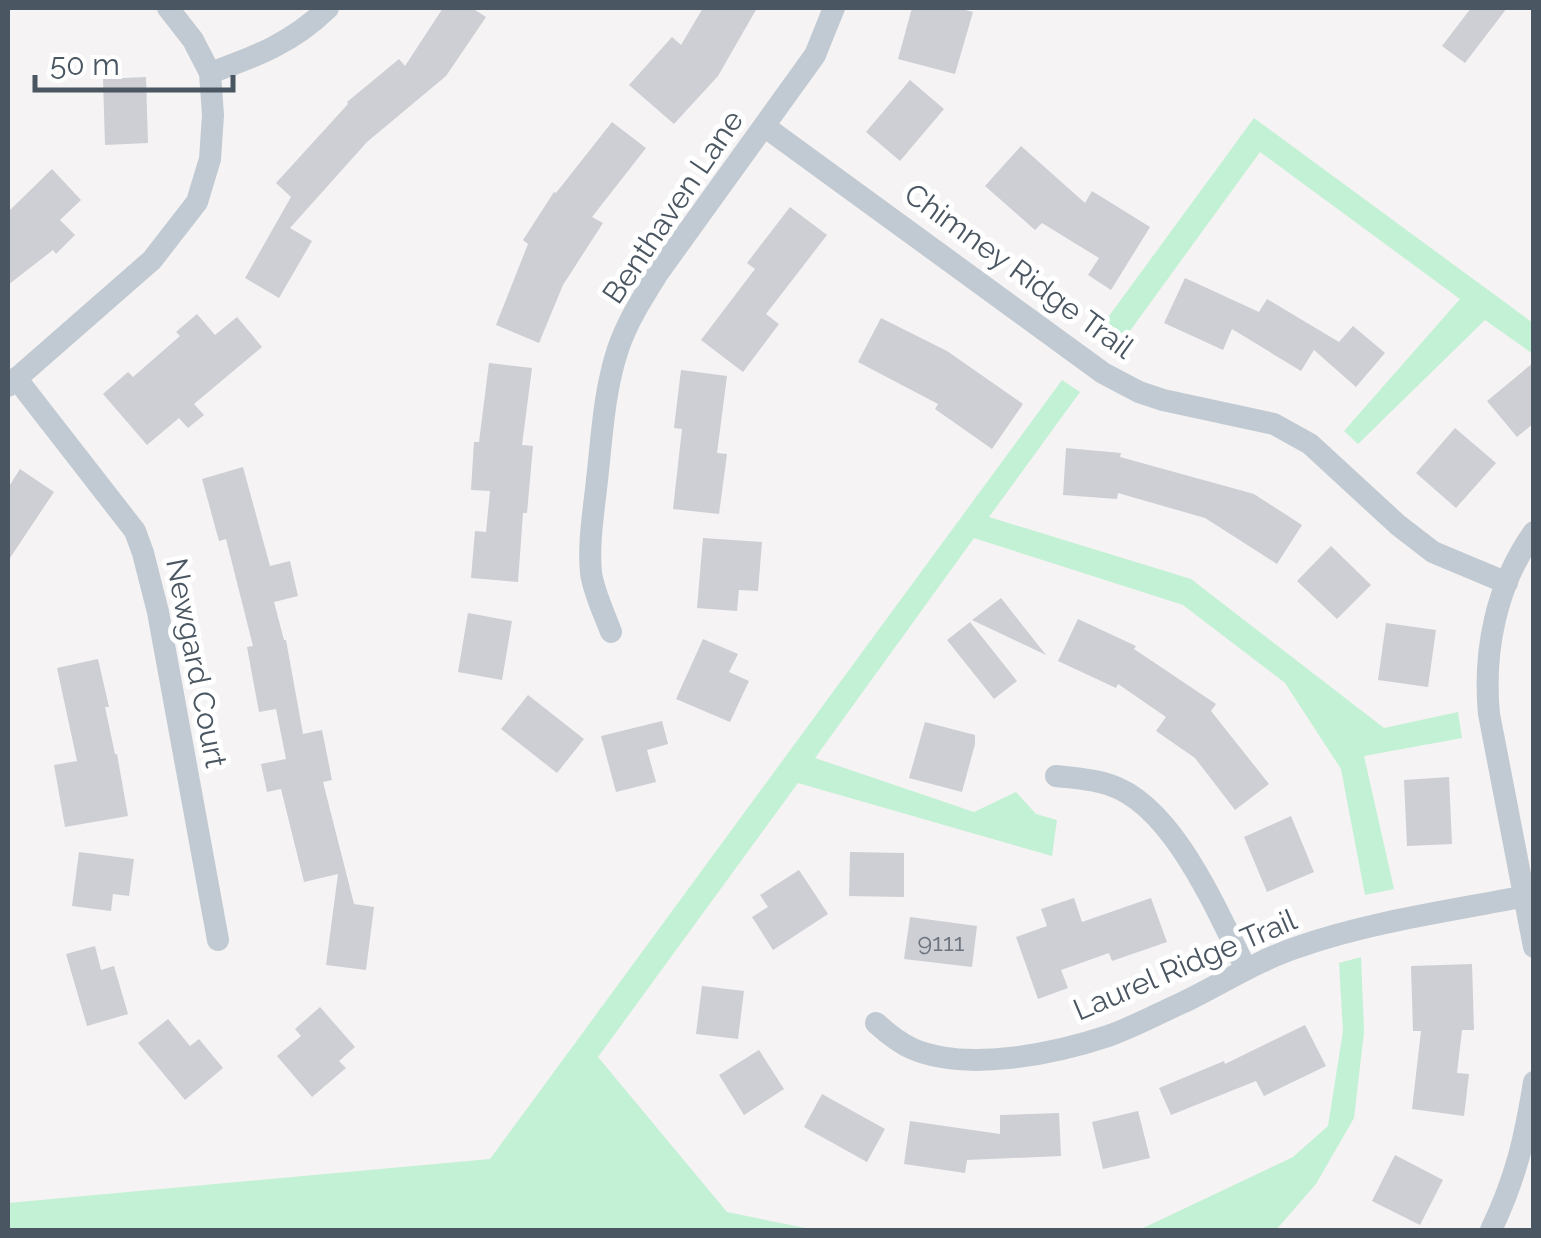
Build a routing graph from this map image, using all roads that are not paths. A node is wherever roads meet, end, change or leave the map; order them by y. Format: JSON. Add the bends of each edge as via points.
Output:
{"nodes":[{"id":1,"x":168,"y":8,"type":"edge"},
{"id":2,"x":328,"y":8,"type":"edge"},
{"id":3,"x":834,"y":8,"type":"edge"},
{"id":4,"x":210,"y":73,"type":"junction"},
{"id":5,"x":764,"y":126,"type":"junction"},
{"id":6,"x":12,"y":382,"type":"edge"},
{"id":7,"x":1534,"y":532,"type":"edge"},
{"id":8,"x":1506,"y":583,"type":"junction"},
{"id":9,"x":611,"y":632,"type":"dead end"},
{"id":10,"x":1056,"y":776,"type":"dead end"},
{"id":11,"x":1525,"y":896,"type":"junction"},
{"id":12,"x":218,"y":940,"type":"dead end"},
{"id":13,"x":1534,"y":947,"type":"edge"},
{"id":14,"x":1246,"y":970,"type":"junction"},
{"id":15,"x":876,"y":1023,"type":"dead end"},
{"id":16,"x":1534,"y":1082,"type":"edge"},
{"id":17,"x":1532,"y":1107,"type":"edge"},
{"id":18,"x":1491,"y":1230,"type":"edge"}],
"edges":[{"from":1,"to":4,"type":"street"},
{"from":2,"to":4,"type":"street","via":[[266,53]]},
{"from":3,"to":5,"type":"street","name":"Benthaven Lane","via":[[815,55]]},
{"from":4,"to":6,"type":"street","via":[[210,159],[197,202],[152,260]]},
{"from":5,"to":8,"type":"street","name":"Chimney Ridge Trail","via":[[1103,373],[1163,400],[1274,424],[1310,444],[1433,552]]},
{"from":5,"to":9,"type":"street","name":"Benthaven Lane","via":[[658,274],[618,347],[590,568]]},
{"from":6,"to":12,"type":"street","name":"Newgard Court","via":[[134,532],[143,553]]},
{"from":7,"to":8,"type":"street"},
{"from":8,"to":11,"type":"street","via":[[1488,651],[1487,691]]},
{"from":10,"to":14,"type":"street","via":[[1109,784],[1149,808],[1171,832]]},
{"from":11,"to":13,"type":"street"},
{"from":11,"to":14,"type":"street","name":"Laurel Ridge Trail","via":[[1352,931]]},
{"from":14,"to":15,"type":"street","name":"Laurel Ridge Trail","via":[[1110,1035],[1013,1057],[946,1058],[896,1040]]},
{"from":16,"to":17,"type":"street"},
{"from":17,"to":18,"type":"street","via":[[1517,1168]]}]}
